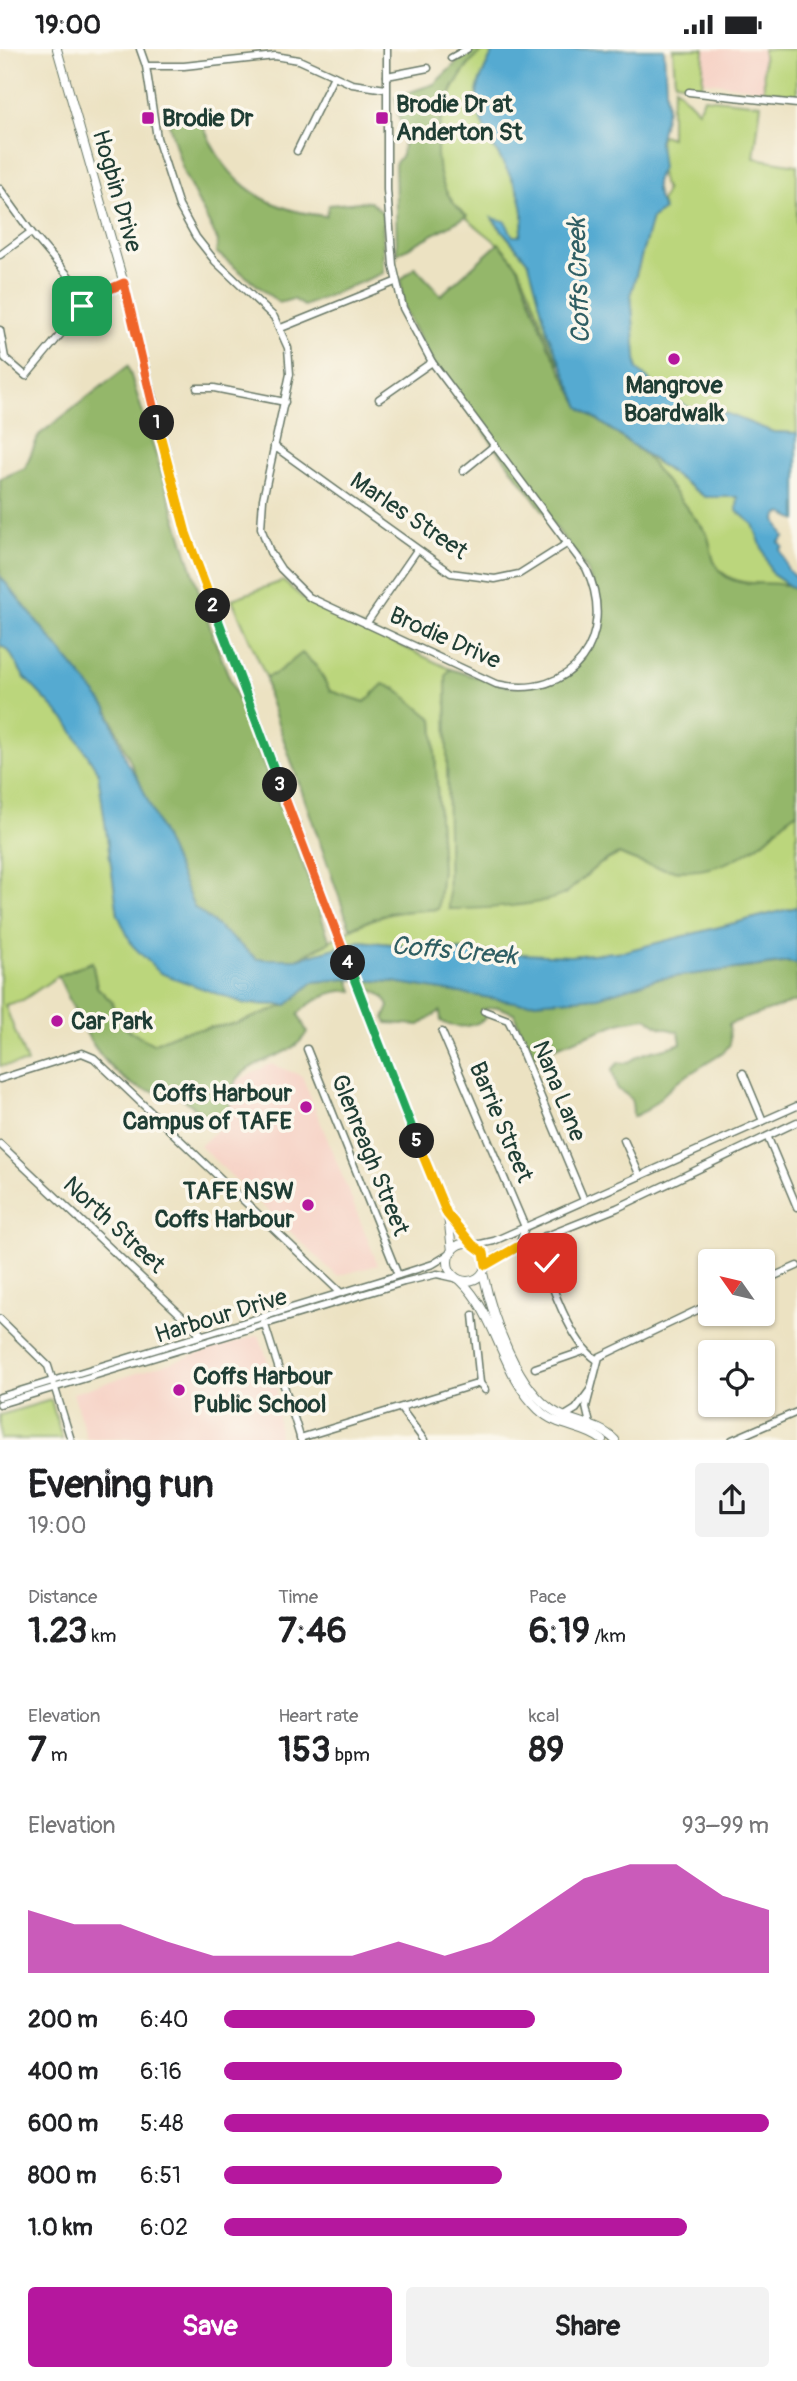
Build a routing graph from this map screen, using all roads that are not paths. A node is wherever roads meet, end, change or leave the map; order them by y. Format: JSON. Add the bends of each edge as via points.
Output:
{"nodes":[{"id":1,"x":57,"y":49,"type":"edge"},
{"id":2,"x":140,"y":49,"type":"edge"},
{"id":3,"x":387,"y":49,"type":"edge"},
{"id":4,"x":467,"y":49,"type":"edge"},
{"id":5,"x":450,"y":58,"type":"dead end"},
{"id":6,"x":146,"y":66,"type":"junction"},
{"id":7,"x":428,"y":68,"type":"dead end"},
{"id":8,"x":334,"y":76,"type":"junction"},
{"id":9,"x":387,"y":76,"type":"junction"},
{"id":10,"x":386,"y":89,"type":"junction"},
{"id":11,"x":689,"y":92,"type":"dead end"},
{"id":12,"x":797,"y":104,"type":"edge"},
{"id":13,"x":297,"y":151,"type":"dead end"},
{"id":14,"x":0,"y":190,"type":"edge"},
{"id":15,"x":31,"y":232,"type":"junction"},
{"id":16,"x":0,"y":255,"type":"edge"},
{"id":17,"x":395,"y":282,"type":"junction"},
{"id":18,"x":124,"y":283,"type":"junction"},
{"id":19,"x":89,"y":300,"type":"junction"},
{"id":20,"x":281,"y":328,"type":"junction"},
{"id":21,"x":0,"y":330,"type":"edge"},
{"id":22,"x":432,"y":362,"type":"junction"},
{"id":23,"x":197,"y":388,"type":"dead end"},
{"id":24,"x":379,"y":400,"type":"dead end"},
{"id":25,"x":285,"y":402,"type":"junction"},
{"id":26,"x":495,"y":445,"type":"junction"},
{"id":27,"x":274,"y":446,"type":"junction"},
{"id":28,"x":463,"y":471,"type":"dead end"},
{"id":29,"x":568,"y":543,"type":"junction"},
{"id":30,"x":417,"y":549,"type":"junction"},
{"id":31,"x":366,"y":624,"type":"junction"},
{"id":32,"x":484,"y":1011,"type":"dead end"},
{"id":33,"x":442,"y":1031,"type":"dead end"},
{"id":34,"x":307,"y":1049,"type":"dead end"},
{"id":35,"x":743,"y":1073,"type":"dead end"},
{"id":36,"x":0,"y":1079,"type":"edge"},
{"id":37,"x":797,"y":1106,"type":"edge"},
{"id":38,"x":763,"y":1121,"type":"junction"},
{"id":39,"x":797,"y":1122,"type":"edge"},
{"id":40,"x":768,"y":1138,"type":"junction"},
{"id":41,"x":624,"y":1140,"type":"dead end"},
{"id":42,"x":0,"y":1144,"type":"edge"},
{"id":43,"x":640,"y":1176,"type":"junction"},
{"id":44,"x":584,"y":1200,"type":"junction"},
{"id":45,"x":797,"y":1207,"type":"edge"},
{"id":46,"x":447,"y":1214,"type":"junction"},
{"id":47,"x":524,"y":1227,"type":"junction"},
{"id":48,"x":545,"y":1237,"type":"junction"},
{"id":49,"x":474,"y":1244,"type":"junction"},
{"id":50,"x":519,"y":1246,"type":"junction"},
{"id":51,"x":451,"y":1252,"type":"junction"},
{"id":52,"x":797,"y":1266,"type":"edge"},
{"id":53,"x":546,"y":1268,"type":"junction"},
{"id":54,"x":485,"y":1269,"type":"junction"},
{"id":55,"x":398,"y":1275,"type":"junction"},
{"id":56,"x":775,"y":1276,"type":"edge"},
{"id":57,"x":458,"y":1279,"type":"junction"},
{"id":58,"x":341,"y":1293,"type":"junction"},
{"id":59,"x":698,"y":1309,"type":"edge"},
{"id":60,"x":473,"y":1315,"type":"dead end"},
{"id":61,"x":0,"y":1319,"type":"edge"},
{"id":62,"x":263,"y":1320,"type":"junction"},
{"id":63,"x":202,"y":1335,"type":"junction"},
{"id":64,"x":584,"y":1351,"type":"junction"},
{"id":65,"x":597,"y":1360,"type":"junction"},
{"id":66,"x":535,"y":1368,"type":"dead end"},
{"id":67,"x":54,"y":1384,"type":"junction"},
{"id":68,"x":480,"y":1384,"type":"junction"},
{"id":69,"x":593,"y":1386,"type":"junction"},
{"id":70,"x":485,"y":1390,"type":"dead end"},
{"id":71,"x":0,"y":1397,"type":"edge"},
{"id":72,"x":0,"y":1404,"type":"edge"},
{"id":73,"x":401,"y":1409,"type":"junction"},
{"id":74,"x":797,"y":1412,"type":"edge"},
{"id":75,"x":563,"y":1417,"type":"junction"},
{"id":76,"x":590,"y":1424,"type":"junction"},
{"id":77,"x":300,"y":1439,"type":"edge"},
{"id":78,"x":71,"y":1440,"type":"edge"},
{"id":79,"x":424,"y":1440,"type":"edge"},
{"id":80,"x":602,"y":1440,"type":"edge"},
{"id":81,"x":614,"y":1440,"type":"edge"},
{"id":82,"x":732,"y":1440,"type":"edge"}],
"edges":[{"from":1,"to":18,"type":"main road","name":"Hogbin Drive"},
{"from":2,"to":6,"type":"street","name":"Brodie Drive"},
{"from":3,"to":9,"type":"street","name":"Brodie Drive"},
{"from":4,"to":5,"type":"street"},
{"from":6,"to":8,"type":"street","via":[[275,57],[299,60]]},
{"from":6,"to":20,"type":"street","name":"Brodie Drive","via":[[158,138],[179,206],[215,261]]},
{"from":7,"to":9,"type":"street"},
{"from":8,"to":10,"type":"street"},
{"from":8,"to":13,"type":"street"},
{"from":9,"to":10,"type":"street","name":"Brodie Drive"},
{"from":10,"to":17,"type":"street","name":"Brodie Drive","via":[[387,190]]},
{"from":11,"to":12,"type":"street"},
{"from":14,"to":15,"type":"street"},
{"from":15,"to":16,"type":"street"},
{"from":15,"to":19,"type":"street"},
{"from":17,"to":20,"type":"street"},
{"from":17,"to":22,"type":"street","name":"Brodie Drive","via":[[408,321]]},
{"from":18,"to":19,"type":"street"},
{"from":18,"to":46,"type":"main road","name":"Hogbin Drive","via":[[186,533],[361,1000]]},
{"from":19,"to":21,"type":"street","via":[[26,376],[5,358]]},
{"from":20,"to":25,"type":"street","name":"Brodie Drive","via":[[291,366]]},
{"from":22,"to":24,"type":"street"},
{"from":22,"to":26,"type":"street","name":"Brodie Drive"},
{"from":23,"to":25,"type":"street"},
{"from":25,"to":27,"type":"street","name":"Brodie Drive"},
{"from":26,"to":28,"type":"street"},
{"from":26,"to":29,"type":"street","name":"Brodie Drive"},
{"from":27,"to":30,"type":"street","name":"Marles Street"},
{"from":27,"to":31,"type":"street","name":"Brodie Drive","via":[[261,528],[270,552],[309,597]]},
{"from":29,"to":30,"type":"street","name":"Marles Street","via":[[529,569],[495,579],[451,573]]},
{"from":29,"to":31,"type":"street","name":"Brodie Drive","via":[[594,585],[598,627],[576,666],[548,683],[519,688],[496,684]]},
{"from":30,"to":31,"type":"street"},
{"from":32,"to":44,"type":"street","name":"Nana Lane","via":[[508,1020]]},
{"from":33,"to":47,"type":"street","name":"Barrie Street"},
{"from":34,"to":55,"type":"street","name":"Glenreagh Street"},
{"from":35,"to":38,"type":"street"},
{"from":36,"to":58,"type":"street","via":[[82,1053],[94,1058]]},
{"from":37,"to":38,"type":"street"},
{"from":38,"to":43,"type":"street"},
{"from":39,"to":40,"type":"street"},
{"from":40,"to":45,"type":"street"},
{"from":40,"to":48,"type":"street"},
{"from":41,"to":43,"type":"street"},
{"from":42,"to":63,"type":"street","name":"North Street"},
{"from":43,"to":44,"type":"street"},
{"from":44,"to":47,"type":"street"},
{"from":46,"to":49,"type":"main road","name":"Hogbin Drive"},
{"from":46,"to":51,"type":"main road","name":"Hogbin Drive"},
{"from":47,"to":49,"type":"street"},
{"from":47,"to":50,"type":"street"},
{"from":48,"to":50,"type":"street"},
{"from":48,"to":53,"type":"street","via":[[542,1253]]},
{"from":49,"to":51,"type":"main road","via":[[461,1244]]},
{"from":49,"to":54,"type":"main road","via":[[484,1253]]},
{"from":50,"to":53,"type":"street","via":[[535,1253]]},
{"from":50,"to":54,"type":"street"},
{"from":51,"to":55,"type":"street","name":"Harbour Drive","via":[[433,1264]]},
{"from":51,"to":57,"type":"main road","via":[[449,1269]]},
{"from":52,"to":56,"type":"street"},
{"from":53,"to":64,"type":"street"},
{"from":54,"to":57,"type":"main road","via":[[473,1281]]},
{"from":54,"to":75,"type":"main road","via":[[489,1301],[519,1370],[544,1405]]},
{"from":55,"to":58,"type":"street","name":"Harbour Drive"},
{"from":57,"to":62,"type":"street","name":"Harbour Drive","via":[[437,1274],[422,1277]]},
{"from":57,"to":80,"type":"main road","via":[[481,1304],[510,1371],[533,1404],[551,1420]]},
{"from":58,"to":62,"type":"street","name":"Harbour Drive"},
{"from":59,"to":65,"type":"street","via":[[608,1350]]},
{"from":60,"to":68,"type":"street"},
{"from":61,"to":67,"type":"street","via":[[44,1361]]},
{"from":62,"to":63,"type":"street","name":"Harbour Drive"},
{"from":62,"to":67,"type":"street","name":"Harbour Drive"},
{"from":62,"to":77,"type":"street"},
{"from":63,"to":67,"type":"street","name":"Harbour Drive"},
{"from":64,"to":65,"type":"street"},
{"from":64,"to":66,"type":"street"},
{"from":65,"to":69,"type":"street"},
{"from":67,"to":71,"type":"street","name":"Harbour Drive"},
{"from":67,"to":72,"type":"street","name":"Harbour Drive"},
{"from":67,"to":78,"type":"street"},
{"from":68,"to":70,"type":"street"},
{"from":68,"to":73,"type":"street"},
{"from":69,"to":75,"type":"street","via":[[576,1409]]},
{"from":69,"to":76,"type":"street","via":[[586,1407]]},
{"from":73,"to":77,"type":"street"},
{"from":73,"to":79,"type":"street"},
{"from":74,"to":82,"type":"street"},
{"from":75,"to":76,"type":"main road"},
{"from":76,"to":81,"type":"main road"}]}
